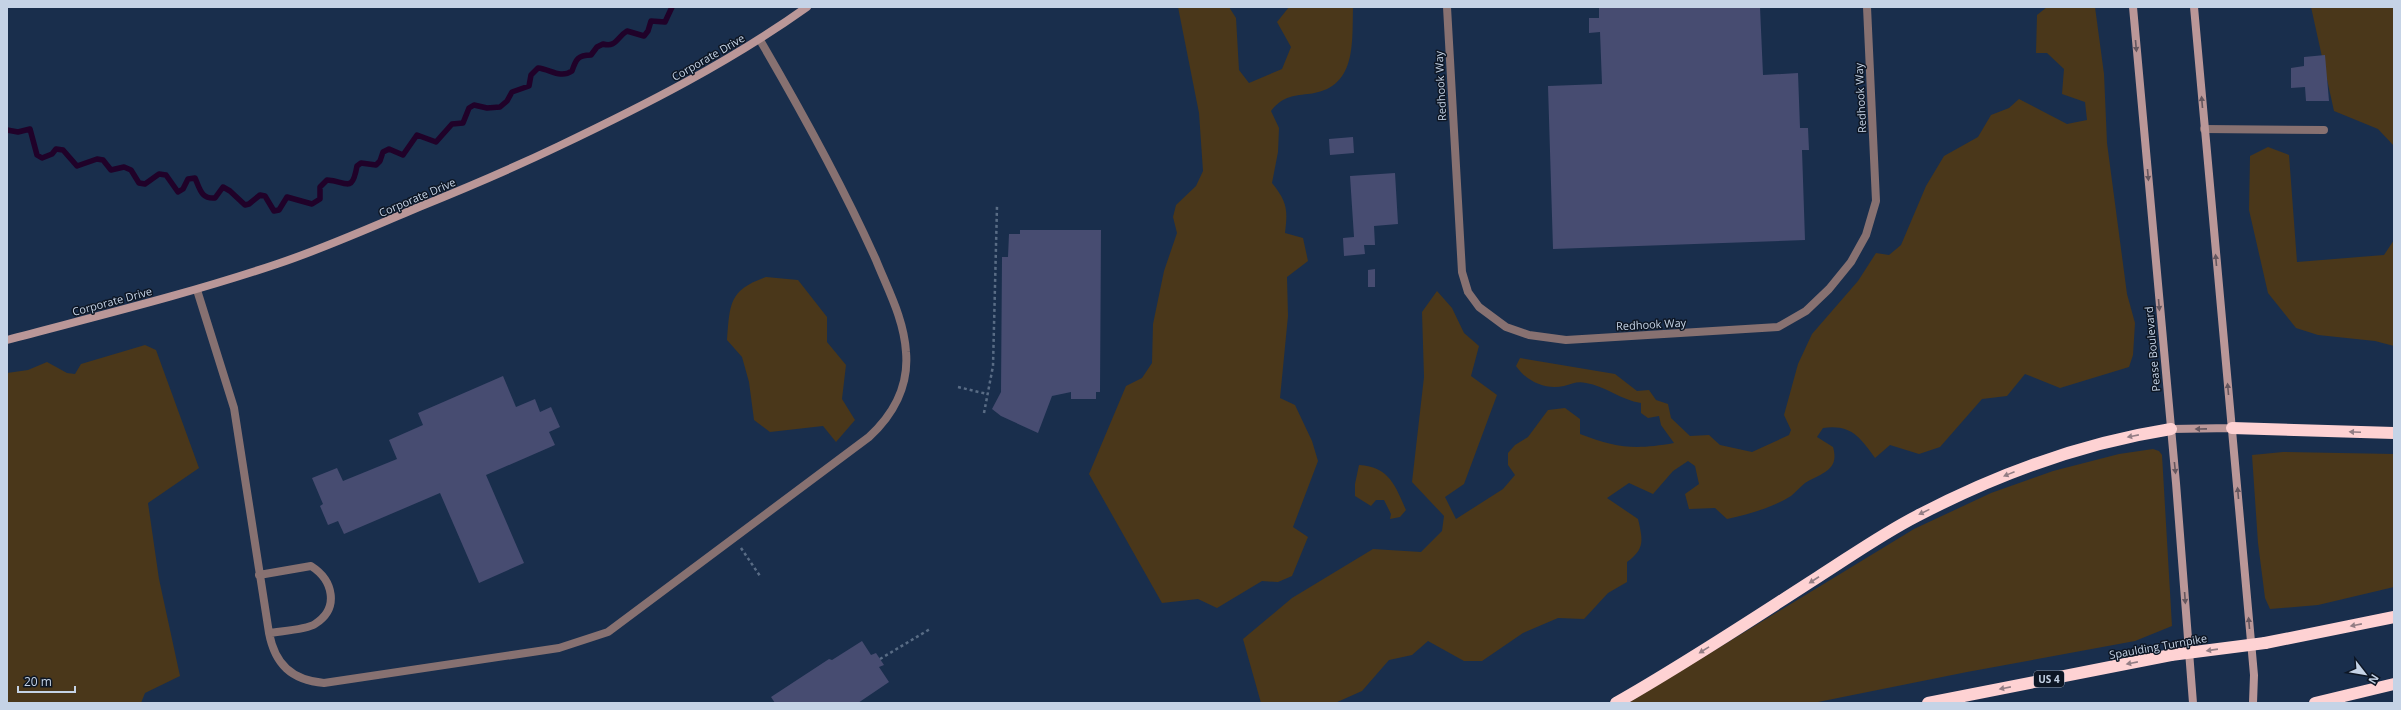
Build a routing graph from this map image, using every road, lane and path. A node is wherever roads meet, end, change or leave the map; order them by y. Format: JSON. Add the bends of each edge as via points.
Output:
{"nodes":[{"id":1,"x":807,"y":7,"type":"edge"},
{"id":2,"x":1447,"y":7,"type":"edge"},
{"id":3,"x":1867,"y":7,"type":"edge"},
{"id":4,"x":2133,"y":7,"type":"edge"},
{"id":5,"x":2194,"y":7,"type":"edge"},
{"id":6,"x":760,"y":40,"type":"junction"},
{"id":7,"x":2204,"y":129,"type":"junction"},
{"id":8,"x":2324,"y":130,"type":"dead end"},
{"id":9,"x":997,"y":206,"type":"dead end"},
{"id":10,"x":197,"y":290,"type":"junction"},
{"id":11,"x":7,"y":340,"type":"edge"},
{"id":12,"x":958,"y":387,"type":"dead end"},
{"id":13,"x":987,"y":394,"type":"junction"},
{"id":14,"x":984,"y":414,"type":"dead end"},
{"id":15,"x":2232,"y":428,"type":"junction"},
{"id":16,"x":2171,"y":429,"type":"junction"},
{"id":17,"x":2394,"y":433,"type":"edge"},
{"id":18,"x":741,"y":547,"type":"dead end"},
{"id":19,"x":259,"y":575,"type":"junction"},
{"id":20,"x":760,"y":576,"type":"dead end"},
{"id":21,"x":2394,"y":617,"type":"edge"},
{"id":22,"x":930,"y":629,"type":"dead end"},
{"id":23,"x":269,"y":633,"type":"junction"},
{"id":24,"x":880,"y":659,"type":"dead end"},
{"id":25,"x":2394,"y":684,"type":"edge"},
{"id":26,"x":1616,"y":703,"type":"edge"},
{"id":27,"x":1928,"y":703,"type":"edge"},
{"id":28,"x":2193,"y":703,"type":"edge"},
{"id":29,"x":2253,"y":703,"type":"edge"},
{"id":30,"x":2315,"y":703,"type":"edge"}],
"edges":[{"from":1,"to":6,"type":"street","name":"Corporate Drive"},
{"from":2,"to":3,"type":"lane","name":"Redhook Way","via":[[1462,272],[1468,292],[1479,307],[1506,326],[1529,335],[1566,340],[1778,327],[1806,311],[1829,289],[1850,262],[1866,235],[1876,201]]},
{"from":4,"to":16,"type":"street","name":"Pease Boulevard","one_way":true},
{"from":7,"to":5,"type":"street","one_way":true},
{"from":6,"to":10,"type":"street","name":"Corporate Drive","via":[[676,89],[520,164],[363,231],[279,263]]},
{"from":6,"to":23,"type":"lane","via":[[842,186],[897,310],[907,354],[898,401],[884,423],[869,438],[623,622],[608,632],[581,642],[559,648],[324,683],[310,682],[280,663],[275,656]]},
{"from":7,"to":8,"type":"lane"},
{"from":15,"to":7,"type":"street","one_way":true},
{"from":9,"to":13,"type":"path","via":[[993,366]]},
{"from":10,"to":11,"type":"street","name":"Corporate Drive"},
{"from":10,"to":19,"type":"lane","via":[[234,408]]},
{"from":12,"to":13,"type":"path"},
{"from":13,"to":14,"type":"path"},
{"from":15,"to":16,"type":"street","one_way":true},
{"from":17,"to":15,"type":"highway","one_way":true},
{"from":29,"to":15,"type":"street","one_way":true,"via":[[2254,676]]},
{"from":16,"to":26,"type":"highway","one_way":true,"via":[[2135,435],[2055,456],[1924,512],[1877,538],[1657,680]]},
{"from":16,"to":28,"type":"street","name":"Pease Boulevard","one_way":true},
{"from":18,"to":20,"type":"path"},
{"from":19,"to":23,"type":"lane"},
{"from":19,"to":23,"type":"lane","via":[[311,566],[323,573],[329,586],[331,602],[326,615],[314,625]]},
{"from":21,"to":27,"type":"highway","name":"Spaulding Turnpike","number":"US 4","one_way":true,"bridge":true,"via":[[2265,643],[2171,655]]},
{"from":22,"to":24,"type":"path"},
{"from":25,"to":30,"type":"highway"}]}
